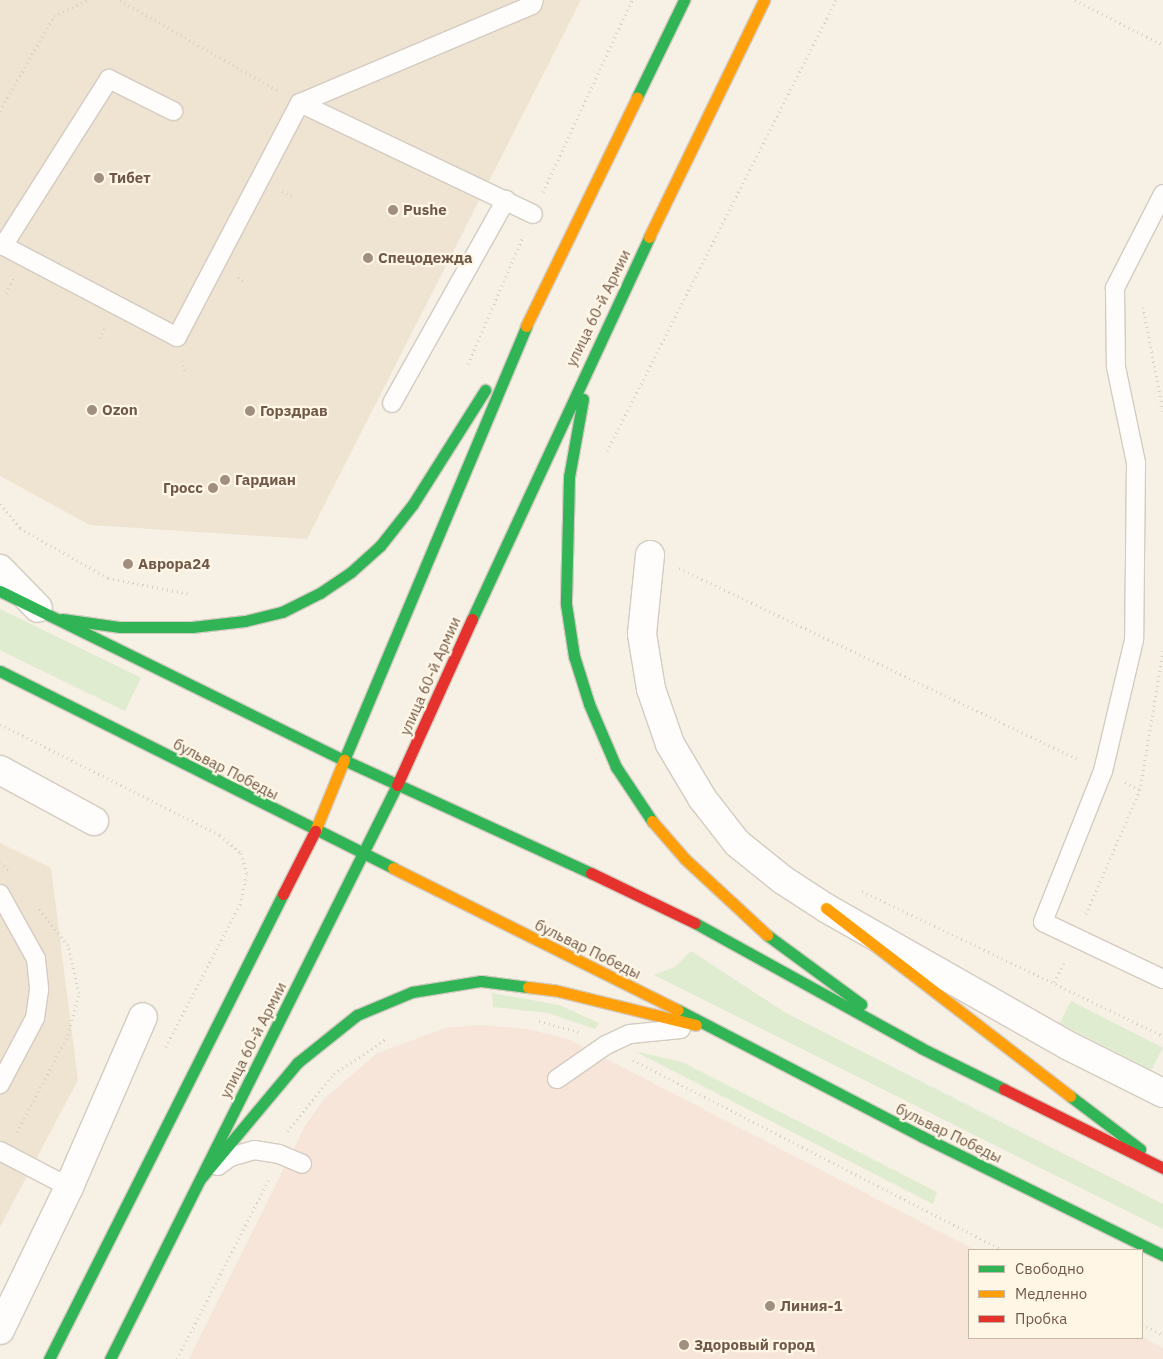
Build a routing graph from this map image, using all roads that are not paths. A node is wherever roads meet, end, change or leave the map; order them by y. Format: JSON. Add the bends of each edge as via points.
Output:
{"nodes":[{"id":1,"x":534,"y":0,"type":"edge"},
{"id":2,"x":684,"y":0,"type":"edge"},
{"id":3,"x":764,"y":0,"type":"edge"},
{"id":4,"x":300,"y":103,"type":"junction"},
{"id":5,"x":174,"y":111,"type":"dead end"},
{"id":6,"x":1163,"y":194,"type":"edge"},
{"id":7,"x":506,"y":200,"type":"junction"},
{"id":8,"x":533,"y":214,"type":"road end"},
{"id":9,"x":2,"y":245,"type":"edge"},
{"id":10,"x":528,"y":320,"type":"junction"},
{"id":11,"x":590,"y":359,"type":"junction"},
{"id":12,"x":392,"y":403,"type":"dead end"},
{"id":13,"x":650,"y":554,"type":"dead end"},
{"id":14,"x":0,"y":569,"type":"edge"},
{"id":15,"x":0,"y":591,"type":"edge"},
{"id":16,"x":47,"y":614,"type":"junction"},
{"id":17,"x":0,"y":671,"type":"edge"},
{"id":18,"x":344,"y":760,"type":"junction"},
{"id":19,"x":0,"y":770,"type":"edge"},
{"id":20,"x":397,"y":785,"type":"junction"},
{"id":21,"x":94,"y":821,"type":"dead end"},
{"id":22,"x":315,"y":831,"type":"junction"},
{"id":23,"x":363,"y":853,"type":"junction"},
{"id":24,"x":0,"y":894,"type":"edge"},
{"id":25,"x":826,"y":908,"type":"junction"},
{"id":26,"x":1163,"y":979,"type":"edge"},
{"id":27,"x":143,"y":1017,"type":"dead end"},
{"id":28,"x":724,"y":1032,"type":"junction"},
{"id":29,"x":921,"y":1048,"type":"junction"},
{"id":30,"x":557,"y":1079,"type":"dead end"},
{"id":31,"x":0,"y":1084,"type":"edge"},
{"id":32,"x":1163,"y":1093,"type":"edge"},
{"id":33,"x":0,"y":1151,"type":"edge"},
{"id":34,"x":302,"y":1164,"type":"dead end"},
{"id":35,"x":1163,"y":1167,"type":"edge"},
{"id":36,"x":201,"y":1178,"type":"junction"},
{"id":37,"x":69,"y":1187,"type":"junction"},
{"id":38,"x":1163,"y":1255,"type":"edge"},
{"id":39,"x":0,"y":1330,"type":"edge"},
{"id":40,"x":49,"y":1359,"type":"edge"},
{"id":41,"x":110,"y":1359,"type":"edge"}],
"edges":[{"from":1,"to":4,"type":"lane","via":[[532,5]]},
{"from":2,"to":10,"type":"main road"},
{"from":3,"to":11,"type":"main road","name":"улица 60-й Армии"},
{"from":4,"to":7,"type":"lane"},
{"from":4,"to":9,"type":"lane","via":[[177,338]]},
{"from":5,"to":9,"type":"lane","via":[[109,79]]},
{"from":6,"to":26,"type":"lane","via":[[1115,288],[1116,367],[1136,463],[1134,640],[1103,771],[1043,922]]},
{"from":7,"to":8,"type":"lane"},
{"from":7,"to":12,"type":"lane"},
{"from":10,"to":16,"type":"main road","via":[[413,504],[380,546],[351,572],[320,593],[282,612],[245,621],[192,627],[120,627]]},
{"from":10,"to":18,"type":"main road"},
{"from":11,"to":20,"type":"main road","name":"улица 60-й Армии"},
{"from":11,"to":29,"type":"main road","via":[[569,477],[566,604],[582,680],[616,767],[648,817],[685,860],[737,908],[772,940]]},
{"from":13,"to":25,"type":"street","via":[[642,634],[651,689],[670,744],[702,798],[737,843],[783,880]]},
{"from":14,"to":16,"type":"street"},
{"from":15,"to":16,"type":"main road"},
{"from":16,"to":18,"type":"main road"},
{"from":17,"to":22,"type":"main road","name":"бульвар Победы"},
{"from":18,"to":20,"type":"main road"},
{"from":18,"to":22,"type":"main road"},
{"from":19,"to":21,"type":"street"},
{"from":20,"to":23,"type":"main road","name":"улица 60-й Армии"},
{"from":20,"to":29,"type":"main road","via":[[669,909]]},
{"from":22,"to":23,"type":"main road","name":"бульвар Победы"},
{"from":22,"to":40,"type":"main road"},
{"from":23,"to":28,"type":"main road","name":"бульвар Победы"},
{"from":23,"to":36,"type":"main road","name":"улица 60-й Армии"},
{"from":24,"to":31,"type":"lane","via":[[36,959],[39,990],[35,1018]]},
{"from":25,"to":32,"type":"street","via":[[1069,1046]]},
{"from":25,"to":35,"type":"main road"},
{"from":27,"to":37,"type":"street"},
{"from":28,"to":30,"type":"lane","via":[[668,1028],[630,1034],[606,1045]]},
{"from":28,"to":36,"type":"main road","via":[[554,990],[481,981],[412,992],[357,1014],[325,1038],[297,1063]]},
{"from":28,"to":38,"type":"main road","name":"бульвар Победы","via":[[921,1136]]},
{"from":29,"to":35,"type":"main road"},
{"from":33,"to":37,"type":"lane"},
{"from":34,"to":36,"type":"lane","via":[[279,1154],[254,1150],[230,1157]]},
{"from":36,"to":41,"type":"main road","name":"улица 60-й Армии"},
{"from":37,"to":39,"type":"street"}]}
